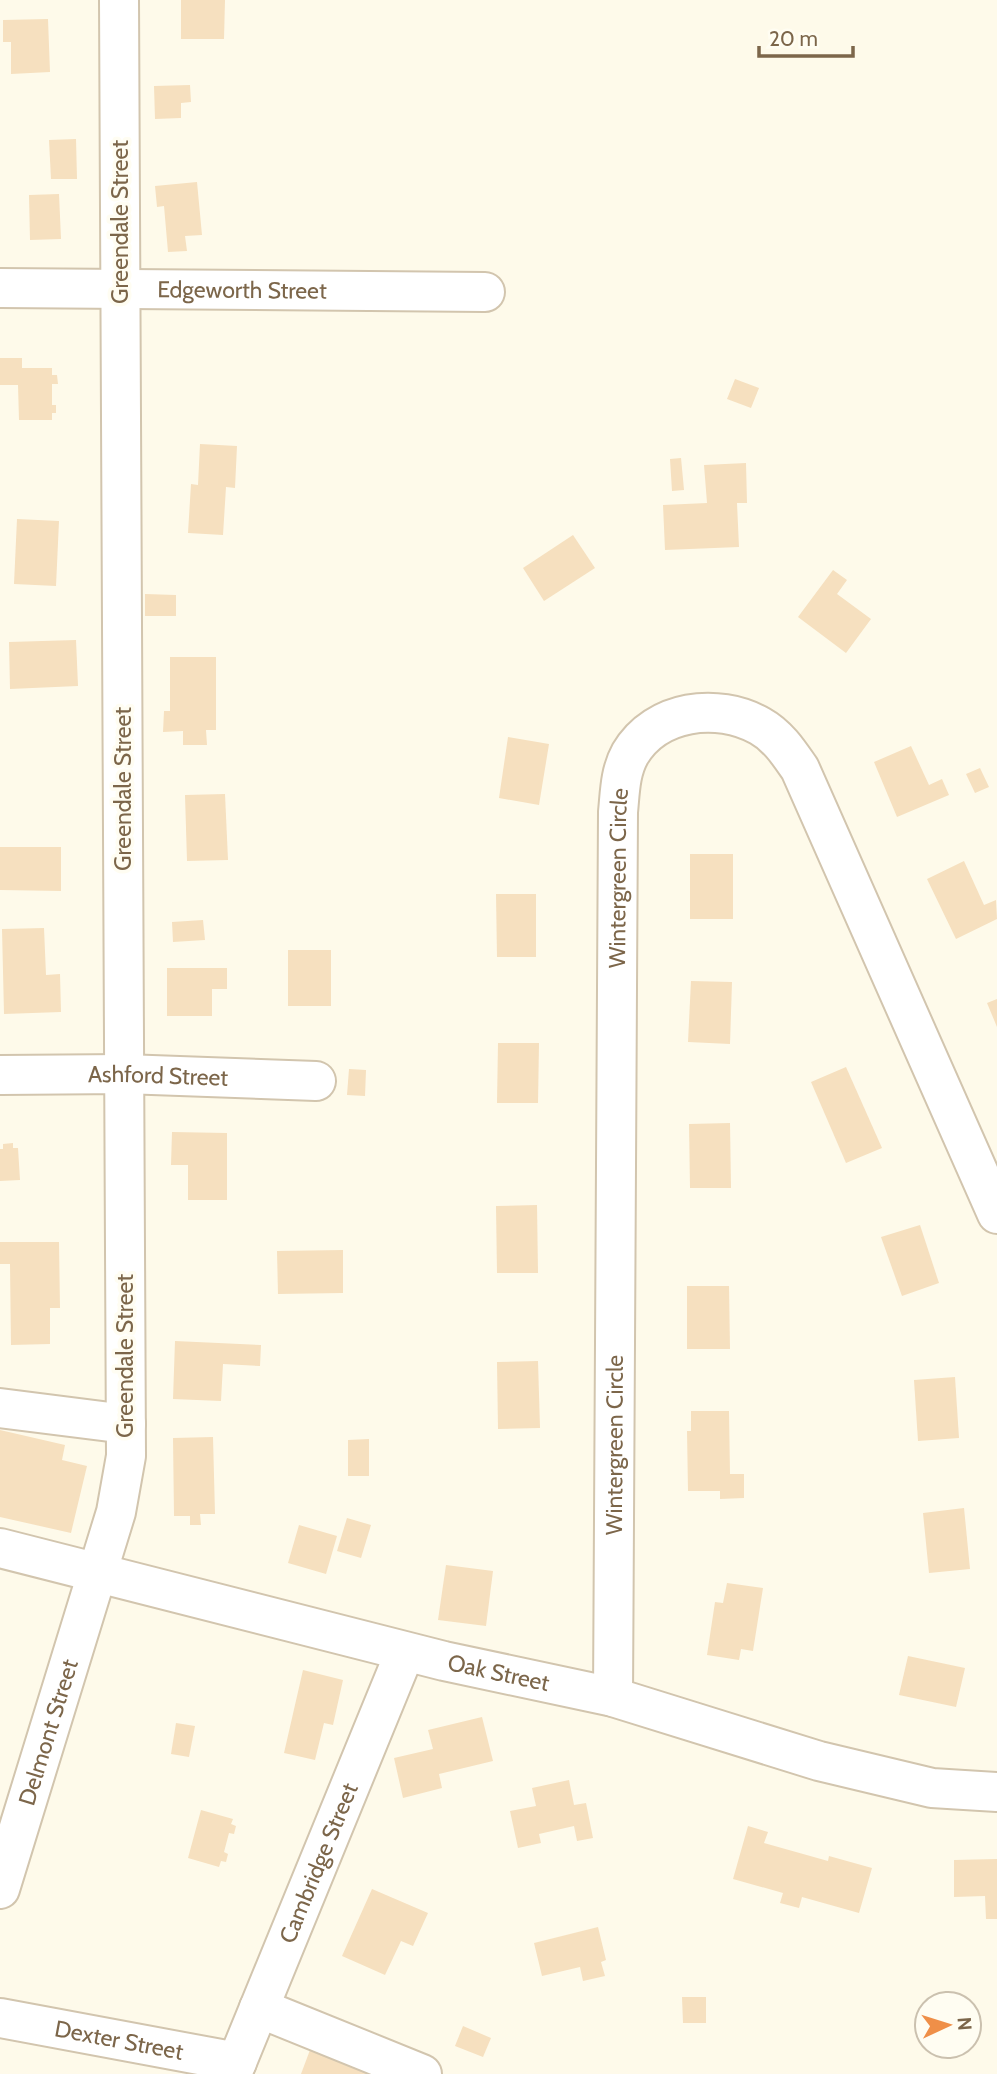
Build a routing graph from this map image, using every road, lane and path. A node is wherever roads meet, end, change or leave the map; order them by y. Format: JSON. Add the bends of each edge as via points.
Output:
{"nodes":[{"id":1,"x":119,"y":0,"type":"edge"},
{"id":2,"x":0,"y":288,"type":"edge"},
{"id":3,"x":121,"y":291,"type":"junction"},
{"id":4,"x":485,"y":292,"type":"dead end"},
{"id":5,"x":124,"y":1074,"type":"junction"},
{"id":6,"x":0,"y":1075,"type":"edge"},
{"id":7,"x":316,"y":1081,"type":"dead end"},
{"id":8,"x":997,"y":1214,"type":"edge"},
{"id":9,"x":0,"y":1408,"type":"edge"},
{"id":10,"x":126,"y":1424,"type":"junction"},
{"id":11,"x":0,"y":1548,"type":"edge"},
{"id":12,"x":96,"y":1573,"type":"junction"},
{"id":13,"x":405,"y":1651,"type":"junction"},
{"id":14,"x":613,"y":1697,"type":"junction"},
{"id":15,"x":997,"y":1792,"type":"edge"},
{"id":16,"x":0,"y":1889,"type":"edge"},
{"id":17,"x":259,"y":2008,"type":"junction"},
{"id":18,"x":0,"y":2018,"type":"edge"},
{"id":19,"x":234,"y":2068,"type":"edge"},
{"id":20,"x":422,"y":2074,"type":"edge"}],
"edges":[{"from":1,"to":3,"type":"street","name":"Greendale Street"},
{"from":2,"to":3,"type":"street","name":"Edgeworth Street"},
{"from":3,"to":4,"type":"street","name":"Edgeworth Street"},
{"from":3,"to":5,"type":"street","name":"Greendale Street"},
{"from":5,"to":6,"type":"street","name":"Ashford Street"},
{"from":5,"to":7,"type":"street","name":"Ashford Street"},
{"from":5,"to":10,"type":"street","name":"Greendale Street"},
{"from":8,"to":14,"type":"street","name":"Wintergreen Circle","via":[[800,769],[782,744],[761,726],[711,713],[679,716],[649,732],[621,775],[618,812]]},
{"from":9,"to":10,"type":"street"},
{"from":10,"to":12,"type":"street","name":"Greendale Street","via":[[126,1456],[116,1512]]},
{"from":11,"to":12,"type":"street","name":"Oak Street"},
{"from":12,"to":13,"type":"street","name":"Oak Street"},
{"from":12,"to":16,"type":"street","name":"Delmont Street"},
{"from":13,"to":14,"type":"street","name":"Oak Street"},
{"from":13,"to":17,"type":"street","name":"Cambridge Street"},
{"from":14,"to":15,"type":"street","name":"Oak Street","via":[[819,1761],[932,1788]]},
{"from":17,"to":19,"type":"street","name":"Cambridge Street"},
{"from":17,"to":20,"type":"street"},
{"from":18,"to":19,"type":"street","name":"Dexter Street"}]}
